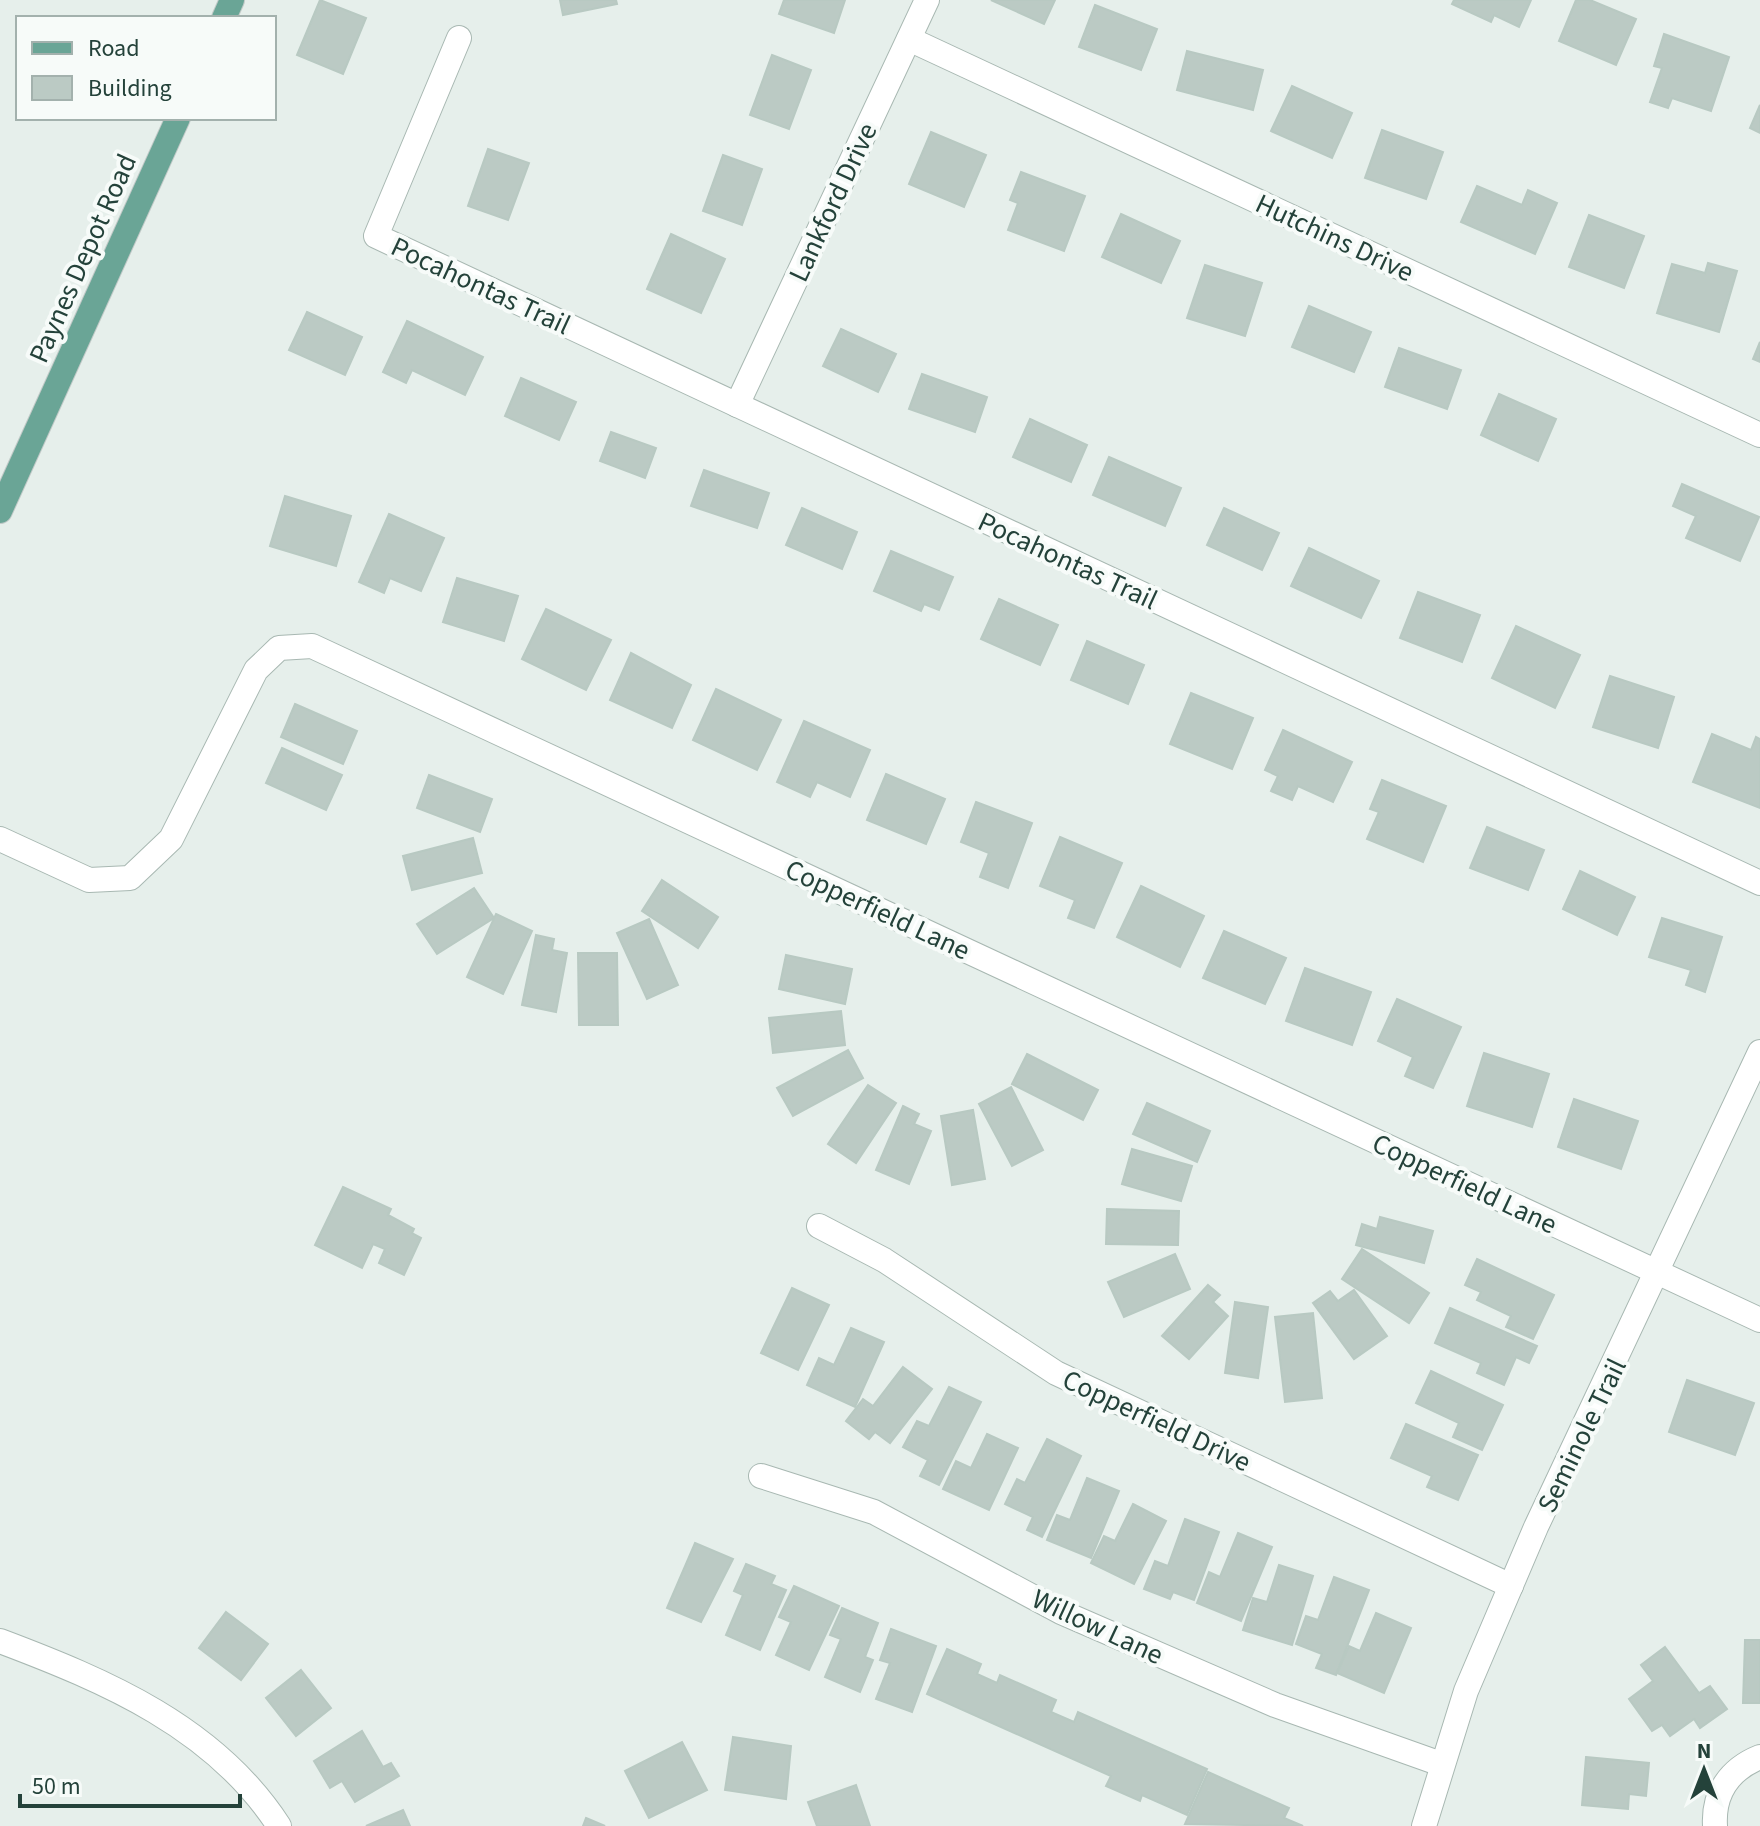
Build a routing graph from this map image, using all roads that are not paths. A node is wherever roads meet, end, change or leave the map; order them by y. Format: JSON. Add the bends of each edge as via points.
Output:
{"nodes":[{"id":1,"x":927,"y":0,"type":"edge"},
{"id":2,"x":459,"y":38,"type":"dead end"},
{"id":3,"x":909,"y":39,"type":"junction"},
{"id":4,"x":177,"y":120,"type":"edge"},
{"id":5,"x":737,"y":405,"type":"junction"},
{"id":6,"x":1760,"y":435,"type":"edge"},
{"id":7,"x":0,"y":511,"type":"edge"},
{"id":8,"x":0,"y":839,"type":"edge"},
{"id":9,"x":1760,"y":883,"type":"edge"},
{"id":10,"x":1760,"y":1052,"type":"edge"},
{"id":11,"x":819,"y":1226,"type":"dead end"},
{"id":12,"x":1657,"y":1272,"type":"junction"},
{"id":13,"x":1760,"y":1320,"type":"edge"},
{"id":14,"x":761,"y":1476,"type":"dead end"},
{"id":15,"x":1511,"y":1586,"type":"junction"},
{"id":16,"x":0,"y":1641,"type":"edge"},
{"id":17,"x":1760,"y":1757,"type":"edge"},
{"id":18,"x":1441,"y":1764,"type":"junction"},
{"id":19,"x":279,"y":1826,"type":"edge"},
{"id":20,"x":1424,"y":1826,"type":"edge"},
{"id":21,"x":1715,"y":1826,"type":"edge"}],
"edges":[{"from":1,"to":3,"type":"street","name":"Lankford Drive"},
{"from":2,"to":5,"type":"street","name":"Pocahontas Trail","via":[[376,236]]},
{"from":3,"to":5,"type":"street","name":"Lankford Drive"},
{"from":3,"to":6,"type":"street","name":"Hutchins Drive"},
{"from":4,"to":7,"type":"main road","name":"Paynes Depot Road"},
{"from":5,"to":9,"type":"street","name":"Pocahontas Trail"},
{"from":8,"to":12,"type":"street","name":"Copperfield Lane","via":[[92,880],[130,878],[171,839],[256,670],[279,648],[312,646]]},
{"from":10,"to":12,"type":"street","name":"Seminole Trail"},
{"from":11,"to":15,"type":"street","name":"Copperfield Drive","via":[[884,1260],[1056,1373]]},
{"from":12,"to":13,"type":"street","name":"Copperfield Lane"},
{"from":12,"to":15,"type":"street","name":"Seminole Trail"},
{"from":14,"to":18,"type":"street","name":"Willow Lane","via":[[874,1512],[1061,1612],[1275,1705]]},
{"from":15,"to":18,"type":"street","name":"Seminole Trail"},
{"from":16,"to":19,"type":"street","via":[[135,1697],[226,1763]]},
{"from":17,"to":21,"type":"street","via":[[1726,1780]]},
{"from":18,"to":20,"type":"street","name":"Seminole Trail"}]}
